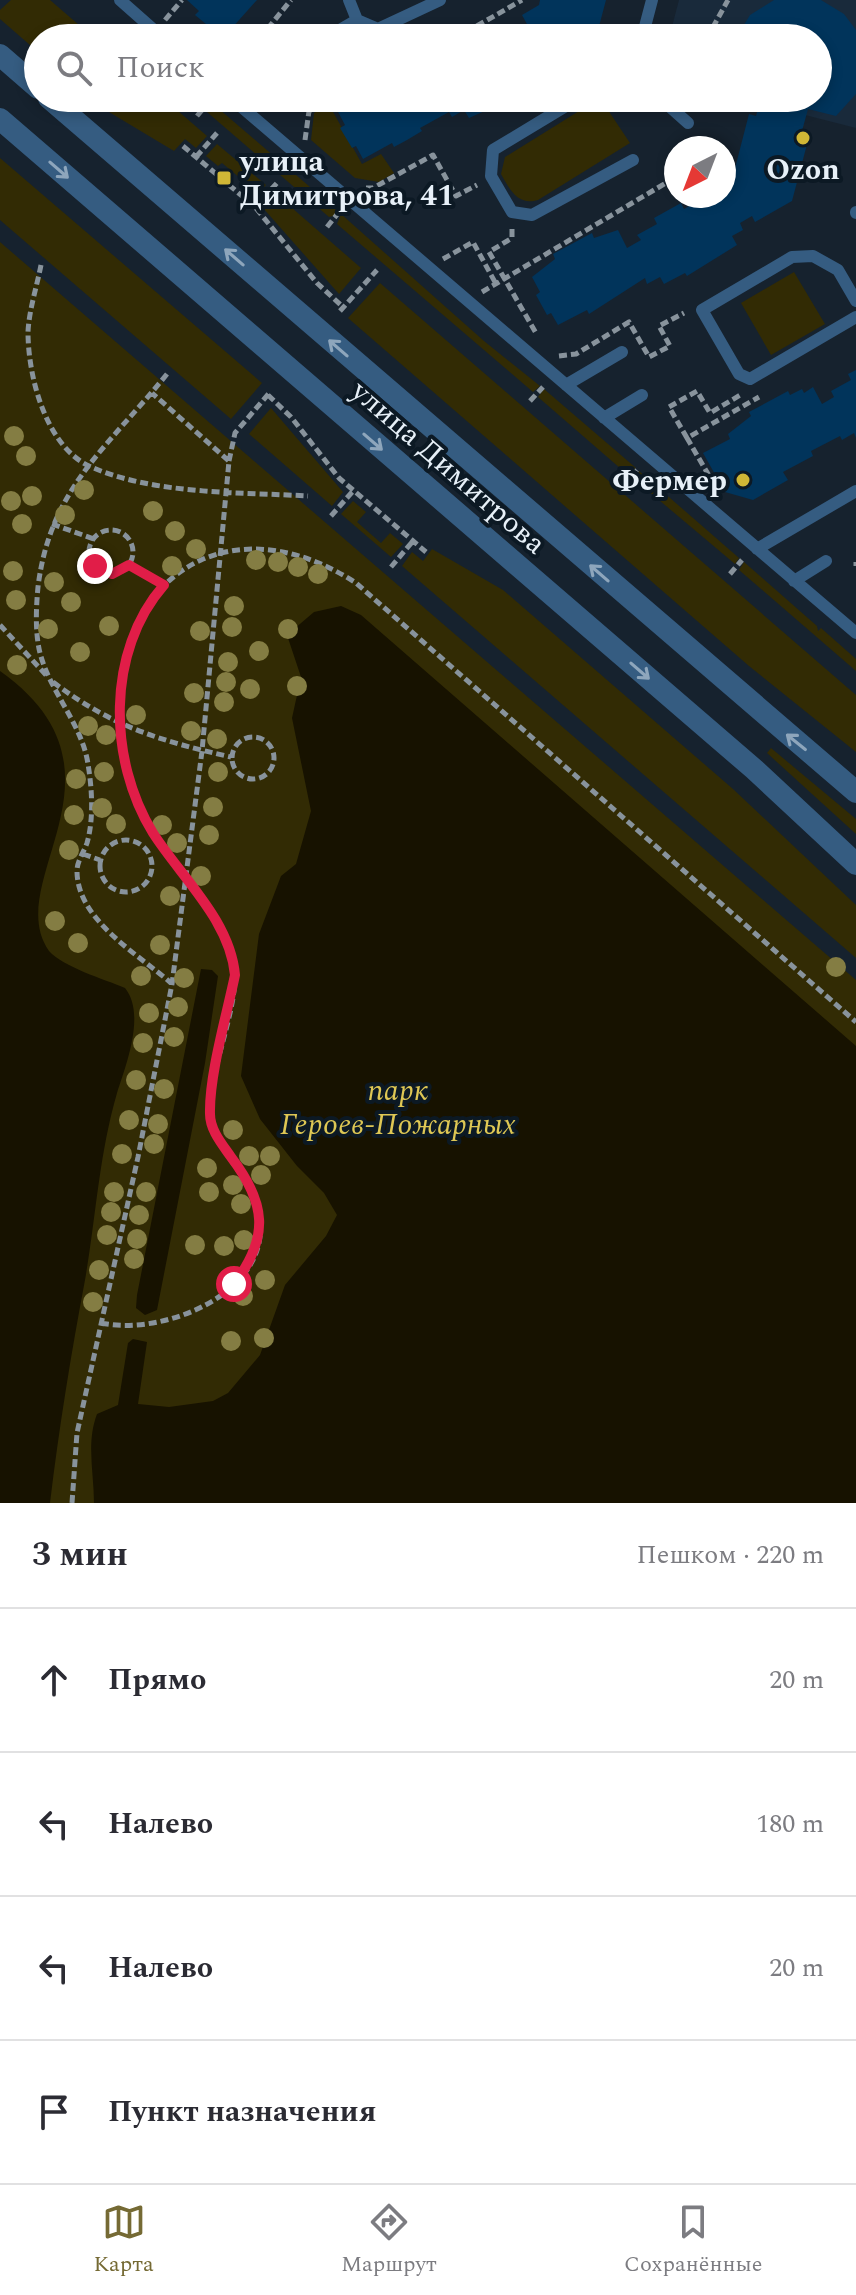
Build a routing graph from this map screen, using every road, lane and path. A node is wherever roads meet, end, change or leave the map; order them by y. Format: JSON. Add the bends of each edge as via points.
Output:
{"nodes":[{"id":1,"x":120,"y":0,"type":"edge"},
{"id":2,"x":182,"y":0,"type":"edge"},
{"id":3,"x":291,"y":0,"type":"edge"},
{"id":4,"x":349,"y":0,"type":"edge"},
{"id":5,"x":440,"y":0,"type":"edge"},
{"id":6,"x":522,"y":0,"type":"edge"},
{"id":7,"x":652,"y":0,"type":"edge"},
{"id":8,"x":728,"y":0,"type":"edge"},
{"id":9,"x":165,"y":20,"type":"dead end"},
{"id":10,"x":357,"y":20,"type":"junction"},
{"id":11,"x":147,"y":24,"type":"edge"},
{"id":12,"x":271,"y":24,"type":"edge"},
{"id":13,"x":350,"y":24,"type":"edge"},
{"id":14,"x":366,"y":24,"type":"edge"},
{"id":15,"x":389,"y":24,"type":"edge"},
{"id":16,"x":480,"y":24,"type":"edge"},
{"id":17,"x":646,"y":24,"type":"edge"},
{"id":18,"x":715,"y":24,"type":"edge"},
{"id":19,"x":0,"y":55,"type":"edge"},
{"id":20,"x":24,"y":76,"type":"edge"},
{"id":21,"x":65,"y":112,"type":"edge"},
{"id":22,"x":200,"y":112,"type":"edge"},
{"id":23,"x":247,"y":112,"type":"edge"},
{"id":24,"x":309,"y":112,"type":"edge"},
{"id":25,"x":556,"y":112,"type":"edge"},
{"id":26,"x":676,"y":112,"type":"edge"},
{"id":27,"x":197,"y":116,"type":"dead end"},
{"id":28,"x":0,"y":119,"type":"edge"},
{"id":29,"x":688,"y":123,"type":"dead end"},
{"id":30,"x":217,"y":133,"type":"dead end"},
{"id":31,"x":183,"y":146,"type":"dead end"},
{"id":32,"x":316,"y":150,"type":"dead end"},
{"id":33,"x":196,"y":157,"type":"junction"},
{"id":34,"x":633,"y":160,"type":"dead end"},
{"id":35,"x":277,"y":183,"type":"dead end"},
{"id":36,"x":664,"y":184,"type":"edge"},
{"id":37,"x":460,"y":195,"type":"dead end"},
{"id":38,"x":349,"y":200,"type":"junction"},
{"id":39,"x":255,"y":207,"type":"junction"},
{"id":40,"x":512,"y":212,"type":"junction"},
{"id":41,"x":430,"y":250,"type":"dead end"},
{"id":42,"x":418,"y":258,"type":"junction"},
{"id":43,"x":41,"y":265,"type":"dead end"},
{"id":44,"x":428,"y":267,"type":"junction"},
{"id":45,"x":377,"y":270,"type":"dead end"},
{"id":46,"x":505,"y":278,"type":"junction"},
{"id":47,"x":496,"y":284,"type":"junction"},
{"id":48,"x":468,"y":301,"type":"junction"},
{"id":49,"x":856,"y":301,"type":"edge"},
{"id":50,"x":856,"y":317,"type":"edge"},
{"id":51,"x":662,"y":325,"type":"dead end"},
{"id":52,"x":538,"y":336,"type":"dead end"},
{"id":53,"x":553,"y":352,"type":"dead end"},
{"id":54,"x":622,"y":352,"type":"dead end"},
{"id":55,"x":167,"y":374,"type":"dead end"},
{"id":56,"x":750,"y":379,"type":"junction"},
{"id":57,"x":566,"y":385,"type":"junction"},
{"id":58,"x":152,"y":393,"type":"junction"},
{"id":59,"x":765,"y":393,"type":"dead end"},
{"id":60,"x":642,"y":395,"type":"dead end"},
{"id":61,"x":604,"y":418,"type":"junction"},
{"id":62,"x":687,"y":438,"type":"junction"},
{"id":63,"x":229,"y":461,"type":"junction"},
{"id":64,"x":88,"y":465,"type":"junction"},
{"id":65,"x":227,"y":491,"type":"junction"},
{"id":66,"x":353,"y":491,"type":"junction"},
{"id":67,"x":856,"y":491,"type":"edge"},
{"id":68,"x":308,"y":496,"type":"dead end"},
{"id":69,"x":331,"y":516,"type":"dead end"},
{"id":70,"x":720,"y":517,"type":"junction"},
{"id":71,"x":52,"y":524,"type":"junction"},
{"id":72,"x":94,"y":539,"type":"junction"},
{"id":73,"x":413,"y":541,"type":"junction"},
{"id":74,"x":757,"y":549,"type":"junction"},
{"id":75,"x":426,"y":552,"type":"dead end"},
{"id":76,"x":222,"y":553,"type":"junction"},
{"id":77,"x":826,"y":561,"type":"dead end"},
{"id":78,"x":129,"y":565,"type":"junction"},
{"id":79,"x":391,"y":567,"type":"dead end"},
{"id":80,"x":794,"y":581,"type":"junction"},
{"id":81,"x":164,"y":585,"type":"junction"},
{"id":82,"x":0,"y":625,"type":"edge"},
{"id":83,"x":856,"y":633,"type":"edge"},
{"id":84,"x":50,"y":679,"type":"junction"},
{"id":85,"x":120,"y":724,"type":"junction"},
{"id":86,"x":202,"y":751,"type":"junction"},
{"id":87,"x":231,"y":757,"type":"junction"},
{"id":88,"x":856,"y":792,"type":"edge"},
{"id":89,"x":159,"y":842,"type":"junction"},
{"id":90,"x":147,"y":850,"type":"junction"},
{"id":91,"x":83,"y":854,"type":"junction"},
{"id":92,"x":100,"y":860,"type":"junction"},
{"id":93,"x":856,"y":864,"type":"edge"},
{"id":94,"x":185,"y":879,"type":"junction"},
{"id":95,"x":172,"y":984,"type":"junction"},
{"id":96,"x":856,"y":1022,"type":"edge"},
{"id":97,"x":101,"y":1323,"type":"junction"},
{"id":98,"x":72,"y":1503,"type":"edge"}],
"edges":[{"from":1,"to":11,"type":"lane"},
{"from":2,"to":9,"type":"path"},
{"from":3,"to":12,"type":"path"},
{"from":4,"to":10,"type":"lane"},
{"from":5,"to":15,"type":"lane"},
{"from":6,"to":16,"type":"path"},
{"from":7,"to":17,"type":"lane"},
{"from":8,"to":18,"type":"path"},
{"from":10,"to":13,"type":"lane"},
{"from":10,"to":14,"type":"lane"},
{"from":19,"to":20,"type":"street"},
{"from":88,"to":21,"type":"street","name":"улица Димитрова","one_way":true},
{"from":22,"to":27,"type":"path"},
{"from":23,"to":38,"type":"lane"},
{"from":24,"to":32,"type":"path","via":[[305,141]]},
{"from":25,"to":40,"type":"lane","via":[[493,150],[491,176]]},
{"from":26,"to":29,"type":"lane"},
{"from":28,"to":93,"type":"street","name":"улица Димитрова","one_way":true,"via":[[754,769]]},
{"from":30,"to":33,"type":"path"},
{"from":31,"to":33,"type":"path"},
{"from":33,"to":39,"type":"path"},
{"from":34,"to":40,"type":"lane","via":[[532,215]]},
{"from":35,"to":39,"type":"path"},
{"from":36,"to":46,"type":"path"},
{"from":37,"to":38,"type":"path","via":[[433,155],[373,188],[360,188]]},
{"from":38,"to":42,"type":"lane"},
{"from":39,"to":45,"type":"path","via":[[342,310]]},
{"from":40,"to":46,"type":"path","via":[[512,238],[489,252]]},
{"from":41,"to":42,"type":"lane"},
{"from":42,"to":44,"type":"lane"},
{"from":43,"to":64,"type":"path","via":[[28,330],[32,379],[47,419],[70,451]]},
{"from":44,"to":47,"type":"path","via":[[473,242]]},
{"from":44,"to":48,"type":"lane"},
{"from":46,"to":47,"type":"path"},
{"from":46,"to":52,"type":"path"},
{"from":47,"to":48,"type":"path"},
{"from":48,"to":57,"type":"lane"},
{"from":49,"to":56,"type":"lane","via":[[838,270],[813,256],[792,257],[702,310],[739,374]]},
{"from":50,"to":56,"type":"lane"},
{"from":51,"to":53,"type":"path","via":[[670,346],[649,357],[629,322],[576,354],[561,357]]},
{"from":54,"to":57,"type":"lane"},
{"from":55,"to":58,"type":"path"},
{"from":56,"to":62,"type":"path","via":[[742,394],[710,413],[697,391],[669,407]]},
{"from":57,"to":61,"type":"lane"},
{"from":58,"to":63,"type":"path"},
{"from":58,"to":64,"type":"path"},
{"from":59,"to":62,"type":"path"},
{"from":60,"to":61,"type":"lane"},
{"from":61,"to":70,"type":"lane"},
{"from":62,"to":70,"type":"path","via":[[727,509]]},
{"from":63,"to":65,"type":"path"},
{"from":63,"to":66,"type":"path","via":[[235,433],[270,393]]},
{"from":64,"to":65,"type":"path","via":[[164,486]]},
{"from":64,"to":71,"type":"path"},
{"from":65,"to":68,"type":"path"},
{"from":65,"to":76,"type":"path"},
{"from":66,"to":69,"type":"path"},
{"from":66,"to":73,"type":"path"},
{"from":67,"to":74,"type":"lane"},
{"from":70,"to":74,"type":"lane"},
{"from":71,"to":72,"type":"path"},
{"from":71,"to":84,"type":"path","via":[[41,562],[37,629]]},
{"from":72,"to":78,"type":"path","via":[[120,532],[132,546]]},
{"from":72,"to":78,"type":"path","via":[[90,558],[103,572]]},
{"from":73,"to":75,"type":"path"},
{"from":73,"to":79,"type":"path"},
{"from":74,"to":80,"type":"lane"},
{"from":76,"to":81,"type":"path","via":[[195,563]]},
{"from":76,"to":86,"type":"path"},
{"from":76,"to":96,"type":"path","via":[[275,549],[356,583]]},
{"from":77,"to":80,"type":"lane"},
{"from":78,"to":81,"type":"path"},
{"from":80,"to":83,"type":"lane"},
{"from":81,"to":85,"type":"path","via":[[131,636]]},
{"from":82,"to":84,"type":"path"},
{"from":84,"to":85,"type":"path","via":[[91,711]]},
{"from":84,"to":91,"type":"path","via":[[86,754],[90,827]]},
{"from":85,"to":86,"type":"path"},
{"from":85,"to":89,"type":"path","via":[[135,797]]},
{"from":86,"to":87,"type":"path"},
{"from":86,"to":94,"type":"path"},
{"from":87,"to":87,"type":"path","via":[[232,767],[248,780],[259,780],[273,766],[270,745],[262,739],[242,740]]},
{"from":89,"to":90,"type":"path"},
{"from":89,"to":94,"type":"path"},
{"from":90,"to":92,"type":"path","via":[[127,839],[105,849]]},
{"from":90,"to":92,"type":"path","via":[[152,873],[137,891],[126,893],[105,883]]},
{"from":91,"to":92,"type":"path"},
{"from":91,"to":95,"type":"path","via":[[77,872],[87,907]]},
{"from":94,"to":95,"type":"path"},
{"from":94,"to":97,"type":"path","via":[[216,921],[234,963],[210,1114],[220,1142],[249,1185],[261,1220],[260,1236],[248,1266],[217,1300],[145,1326]]},
{"from":95,"to":97,"type":"path"},
{"from":97,"to":98,"type":"path","via":[[77,1433]]}]}
